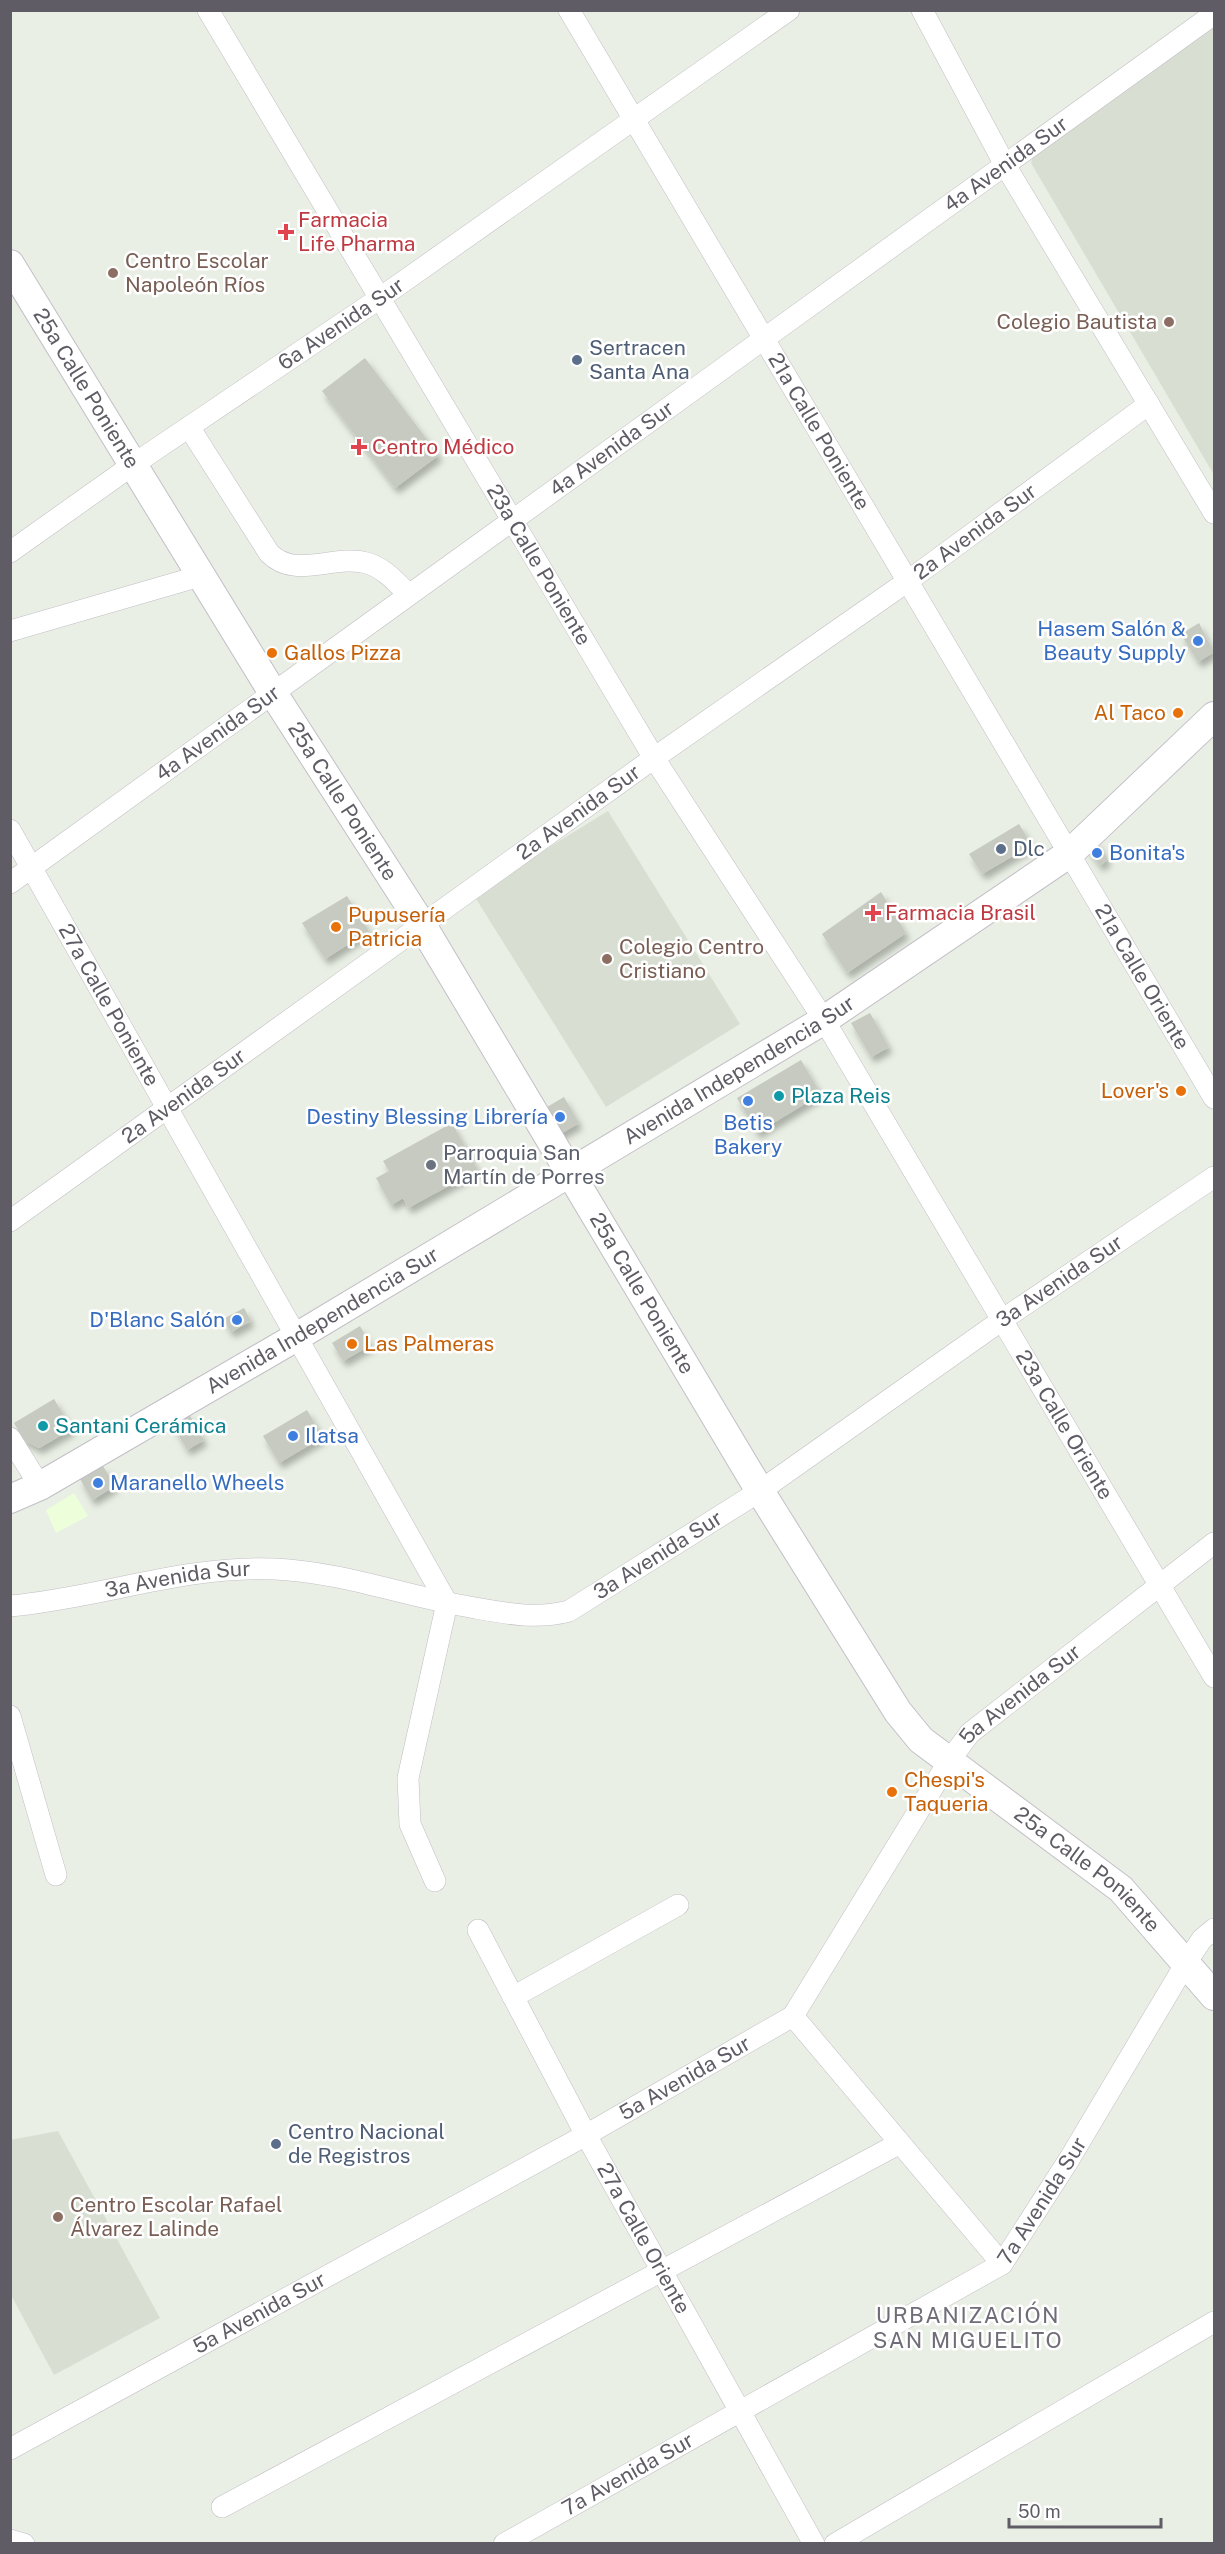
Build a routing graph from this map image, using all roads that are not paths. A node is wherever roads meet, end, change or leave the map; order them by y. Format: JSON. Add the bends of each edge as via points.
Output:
{"nodes":[{"id":1,"x":208,"y":10,"type":"edge"},
{"id":2,"x":569,"y":10,"type":"edge"},
{"id":3,"x":789,"y":10,"type":"edge"},
{"id":4,"x":922,"y":10,"type":"edge"},
{"id":5,"x":1215,"y":14,"type":"edge"},
{"id":6,"x":634,"y":121,"type":"junction"},
{"id":7,"x":1005,"y":165,"type":"junction"},
{"id":8,"x":10,"y":264,"type":"edge"},
{"id":9,"x":380,"y":298,"type":"junction"},
{"id":10,"x":764,"y":338,"type":"junction"},
{"id":11,"x":1149,"y":404,"type":"junction"},
{"id":12,"x":189,"y":426,"type":"junction"},
{"id":13,"x":134,"y":464,"type":"junction"},
{"id":14,"x":1215,"y":513,"type":"edge"},
{"id":15,"x":511,"y":519,"type":"junction"},
{"id":16,"x":10,"y":552,"type":"edge"},
{"id":17,"x":200,"y":576,"type":"junction"},
{"id":18,"x":908,"y":581,"type":"junction"},
{"id":19,"x":408,"y":594,"type":"junction"},
{"id":20,"x":10,"y":631,"type":"edge"},
{"id":21,"x":273,"y":693,"type":"junction"},
{"id":22,"x":1215,"y":716,"type":"edge"},
{"id":23,"x":654,"y":758,"type":"junction"},
{"id":24,"x":10,"y":830,"type":"edge"},
{"id":25,"x":1070,"y":853,"type":"junction"},
{"id":26,"x":32,"y":868,"type":"junction"},
{"id":27,"x":10,"y":883,"type":"edge"},
{"id":28,"x":422,"y":925,"type":"junction"},
{"id":29,"x":824,"y":1020,"type":"junction"},
{"id":30,"x":1215,"y":1098,"type":"edge"},
{"id":31,"x":168,"y":1108,"type":"junction"},
{"id":32,"x":568,"y":1172,"type":"junction"},
{"id":33,"x":1215,"y":1177,"type":"edge"},
{"id":34,"x":10,"y":1221,"type":"edge"},
{"id":35,"x":1002,"y":1320,"type":"junction"},
{"id":36,"x":298,"y":1336,"type":"junction"},
{"id":37,"x":10,"y":1438,"type":"edge"},
{"id":38,"x":40,"y":1486,"type":"junction"},
{"id":39,"x":760,"y":1491,"type":"junction"},
{"id":40,"x":10,"y":1499,"type":"edge"},
{"id":41,"x":1215,"y":1543,"type":"edge"},
{"id":42,"x":1160,"y":1585,"type":"junction"},
{"id":43,"x":447,"y":1603,"type":"junction"},
{"id":44,"x":10,"y":1606,"type":"edge"},
{"id":45,"x":1215,"y":1677,"type":"edge"},
{"id":46,"x":10,"y":1716,"type":"edge"},
{"id":47,"x":949,"y":1761,"type":"junction"},
{"id":48,"x":56,"y":1875,"type":"dead end"},
{"id":49,"x":435,"y":1881,"type":"dead end"},
{"id":50,"x":678,"y":1905,"type":"dead end"},
{"id":51,"x":1215,"y":1929,"type":"edge"},
{"id":52,"x":478,"y":1930,"type":"dead end"},
{"id":53,"x":1186,"y":1963,"type":"junction"},
{"id":54,"x":1215,"y":1996,"type":"edge"},
{"id":55,"x":513,"y":1997,"type":"junction"},
{"id":56,"x":793,"y":2016,"type":"junction"},
{"id":57,"x":586,"y":2135,"type":"junction"},
{"id":58,"x":900,"y":2143,"type":"junction"},
{"id":59,"x":1002,"y":2264,"type":"junction"},
{"id":60,"x":663,"y":2272,"type":"junction"},
{"id":61,"x":1215,"y":2322,"type":"edge"},
{"id":62,"x":741,"y":2410,"type":"junction"},
{"id":63,"x":10,"y":2449,"type":"edge"},
{"id":64,"x":222,"y":2507,"type":"dead end"},
{"id":65,"x":10,"y":2540,"type":"edge"},
{"id":66,"x":24,"y":2544,"type":"edge"},
{"id":67,"x":504,"y":2544,"type":"edge"},
{"id":68,"x":814,"y":2544,"type":"edge"},
{"id":69,"x":835,"y":2544,"type":"edge"}],
"edges":[{"from":1,"to":9,"type":"street","name":"23a Calle Poniente"},
{"from":2,"to":6,"type":"street","name":"21a Calle Poniente"},
{"from":3,"to":6,"type":"street","name":"6a Avenida Sur"},
{"from":4,"to":7,"type":"street"},
{"from":5,"to":7,"type":"street","name":"4a Avenida Sur"},
{"from":6,"to":9,"type":"street","name":"6a Avenida Sur"},
{"from":6,"to":10,"type":"street","name":"21a Calle Poniente"},
{"from":7,"to":10,"type":"street","name":"4a Avenida Sur"},
{"from":7,"to":11,"type":"street"},
{"from":8,"to":13,"type":"street","name":"25a Calle Poniente"},
{"from":9,"to":12,"type":"street","name":"6a Avenida Sur"},
{"from":9,"to":15,"type":"street","name":"23a Calle Poniente"},
{"from":10,"to":15,"type":"street","name":"4a Avenida Sur"},
{"from":10,"to":18,"type":"street","name":"21a Calle Poniente"},
{"from":11,"to":14,"type":"street"},
{"from":11,"to":18,"type":"street","name":"2a Avenida Sur"},
{"from":12,"to":13,"type":"street","name":"6a Avenida Sur"},
{"from":12,"to":19,"type":"street","via":[[278,562],[290,566],[351,560],[369,563],[383,570]]},
{"from":13,"to":16,"type":"street","name":"6a Avenida Sur"},
{"from":13,"to":17,"type":"street","name":"25a Calle Poniente"},
{"from":15,"to":19,"type":"street","name":"4a Avenida Sur"},
{"from":15,"to":23,"type":"street","name":"23a Calle Poniente"},
{"from":17,"to":20,"type":"street"},
{"from":17,"to":21,"type":"street","name":"25a Calle Poniente"},
{"from":18,"to":23,"type":"street","name":"2a Avenida Sur"},
{"from":18,"to":25,"type":"street","name":"21a Calle Poniente"},
{"from":19,"to":21,"type":"street","name":"4a Avenida Sur"},
{"from":21,"to":26,"type":"street","name":"4a Avenida Sur"},
{"from":21,"to":28,"type":"street","name":"25a Calle Poniente"},
{"from":22,"to":25,"type":"street","name":"Avenida Independencia Sur"},
{"from":23,"to":28,"type":"street","name":"2a Avenida Sur"},
{"from":23,"to":29,"type":"street","name":"23a Calle Poniente"},
{"from":24,"to":26,"type":"street","name":"27a Calle Poniente"},
{"from":25,"to":29,"type":"street","name":"Avenida Independencia Sur"},
{"from":25,"to":30,"type":"street","name":"21a Calle Oriente"},
{"from":26,"to":27,"type":"street","name":"4a Avenida Sur"},
{"from":26,"to":31,"type":"street","name":"27a Calle Poniente"},
{"from":28,"to":31,"type":"street","name":"2a Avenida Sur"},
{"from":28,"to":32,"type":"street","name":"25a Calle Poniente"},
{"from":29,"to":32,"type":"street","name":"Avenida Independencia Sur"},
{"from":29,"to":35,"type":"street","name":"23a Calle Oriente"},
{"from":31,"to":34,"type":"street","name":"2a Avenida Sur"},
{"from":31,"to":36,"type":"street","name":"27a Calle Poniente"},
{"from":32,"to":36,"type":"street","name":"Avenida Independencia Sur"},
{"from":32,"to":39,"type":"street","name":"25a Calle Poniente"},
{"from":33,"to":35,"type":"street","name":"3a Avenida Sur"},
{"from":35,"to":39,"type":"street","name":"3a Avenida Sur"},
{"from":35,"to":42,"type":"street","name":"23a Calle Oriente"},
{"from":36,"to":38,"type":"street","name":"Avenida Independencia Sur"},
{"from":36,"to":43,"type":"street"},
{"from":37,"to":38,"type":"street"},
{"from":38,"to":40,"type":"street","name":"Avenida Independencia Sur"},
{"from":39,"to":43,"type":"street","name":"3a Avenida Sur","via":[[569,1611],[551,1616],[519,1616]]},
{"from":39,"to":47,"type":"street","name":"25a Calle Poniente","via":[[898,1712],[921,1740]]},
{"from":41,"to":42,"type":"street","name":"5a Avenida Sur"},
{"from":42,"to":45,"type":"street","name":"23a Calle Oriente"},
{"from":42,"to":47,"type":"street","name":"5a Avenida Sur","via":[[980,1724]]},
{"from":43,"to":44,"type":"street","name":"3a Avenida Sur","via":[[321,1574],[226,1569],[53,1602]]},
{"from":43,"to":49,"type":"street","via":[[408,1778],[410,1824]]},
{"from":46,"to":48,"type":"street"},
{"from":47,"to":53,"type":"street","name":"25a Calle Poniente","via":[[1121,1889]]},
{"from":47,"to":56,"type":"street","name":"5a Avenida Sur"},
{"from":50,"to":55,"type":"street"},
{"from":51,"to":53,"type":"street","name":"7a Avenida Sur","via":[[1202,1939]]},
{"from":52,"to":55,"type":"street","name":"27a Calle Oriente"},
{"from":53,"to":54,"type":"street","name":"25a Calle Poniente"},
{"from":53,"to":59,"type":"street","name":"7a Avenida Sur"},
{"from":55,"to":57,"type":"street","name":"27a Calle Oriente"},
{"from":56,"to":57,"type":"street","name":"5a Avenida Sur"},
{"from":56,"to":58,"type":"street"},
{"from":57,"to":60,"type":"street","name":"27a Calle Oriente"},
{"from":57,"to":63,"type":"street","name":"5a Avenida Sur"},
{"from":58,"to":59,"type":"street"},
{"from":58,"to":60,"type":"street"},
{"from":59,"to":62,"type":"street","name":"7a Avenida Sur"},
{"from":60,"to":62,"type":"street","name":"27a Calle Oriente"},
{"from":60,"to":64,"type":"street"},
{"from":61,"to":69,"type":"street"},
{"from":62,"to":67,"type":"street","name":"7a Avenida Sur"},
{"from":62,"to":68,"type":"street","name":"27a Calle Oriente"},
{"from":65,"to":66,"type":"street"}]}
